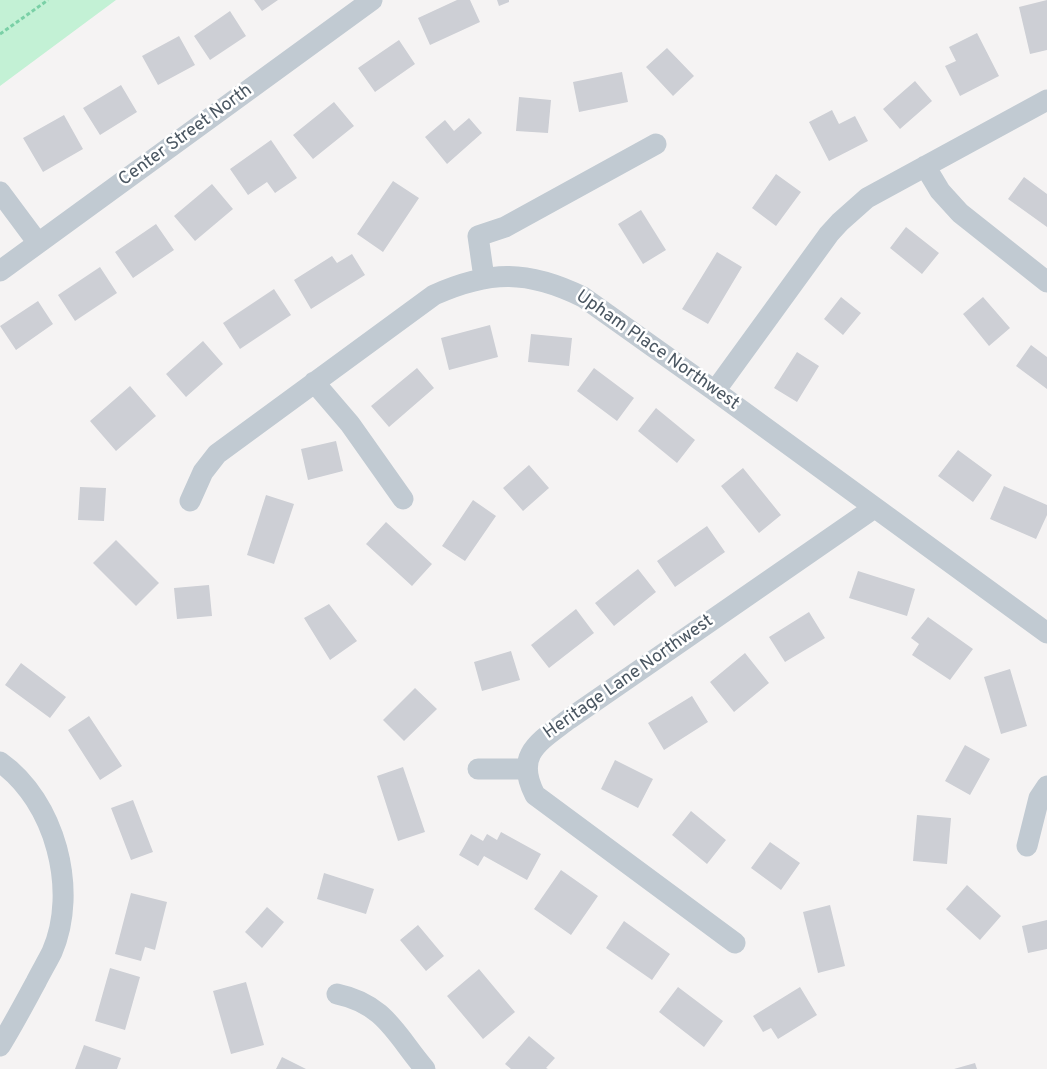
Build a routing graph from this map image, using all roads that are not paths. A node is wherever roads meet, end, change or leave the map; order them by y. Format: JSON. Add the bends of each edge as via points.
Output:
{"nodes":[{"id":1,"x":372,"y":0,"type":"edge"},
{"id":2,"x":1047,"y":100,"type":"edge"},
{"id":3,"x":656,"y":144,"type":"dead end"},
{"id":4,"x":924,"y":166,"type":"junction"},
{"id":5,"x":0,"y":192,"type":"edge"},
{"id":6,"x":38,"y":243,"type":"junction"},
{"id":7,"x":0,"y":272,"type":"edge"},
{"id":8,"x":484,"y":278,"type":"junction"},
{"id":9,"x":1047,"y":282,"type":"edge"},
{"id":10,"x":314,"y":382,"type":"junction"},
{"id":11,"x":715,"y":391,"type":"junction"},
{"id":12,"x":403,"y":499,"type":"dead end"},
{"id":13,"x":190,"y":501,"type":"dead end"},
{"id":14,"x":874,"y":508,"type":"junction"},
{"id":15,"x":1047,"y":633,"type":"edge"},
{"id":16,"x":0,"y":762,"type":"edge"},
{"id":17,"x":478,"y":769,"type":"dead end"},
{"id":18,"x":527,"y":769,"type":"junction"},
{"id":19,"x":1047,"y":786,"type":"edge"},
{"id":20,"x":1027,"y":846,"type":"dead end"},
{"id":21,"x":735,"y":944,"type":"dead end"},
{"id":22,"x":336,"y":994,"type":"dead end"},
{"id":23,"x":0,"y":1046,"type":"edge"},
{"id":24,"x":425,"y":1069,"type":"edge"}],
"edges":[{"from":1,"to":6,"type":"street","name":"Center Street North"},
{"from":2,"to":4,"type":"street"},
{"from":3,"to":8,"type":"street","via":[[505,227],[478,236]]},
{"from":4,"to":9,"type":"street","via":[[960,213]]},
{"from":4,"to":11,"type":"street","via":[[867,198],[840,222]]},
{"from":5,"to":6,"type":"street"},
{"from":6,"to":7,"type":"street","name":"Center Street North"},
{"from":8,"to":10,"type":"street","name":"Upham Place Northwest","via":[[458,284],[434,295]]},
{"from":8,"to":11,"type":"street","name":"Upham Place Northwest","via":[[535,278],[583,296]]},
{"from":10,"to":12,"type":"street","via":[[350,424]]},
{"from":10,"to":13,"type":"street","name":"Upham Place Northwest","via":[[217,454],[203,472]]},
{"from":11,"to":14,"type":"street","name":"Upham Place Northwest"},
{"from":14,"to":15,"type":"street","name":"Upham Place Northwest"},
{"from":14,"to":18,"type":"street","name":"Heritage Lane Northwest","via":[[569,719],[537,744],[529,756]]},
{"from":16,"to":23,"type":"street","via":[[25,786],[52,831],[60,860],[63,890],[60,921],[52,951]]},
{"from":17,"to":18,"type":"street"},
{"from":18,"to":21,"type":"street","via":[[535,795]]},
{"from":19,"to":20,"type":"street","via":[[1039,798]]},
{"from":22,"to":24,"type":"street","via":[[368,1005],[386,1018]]}]}
